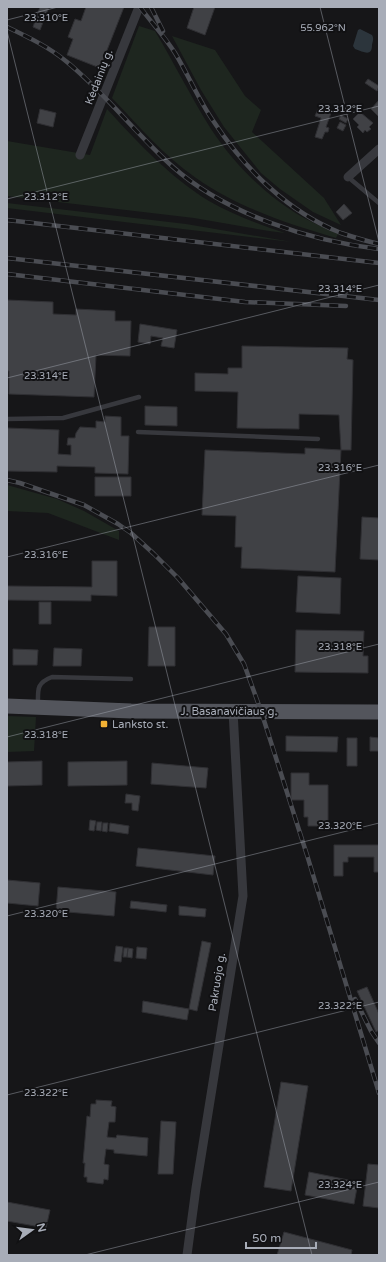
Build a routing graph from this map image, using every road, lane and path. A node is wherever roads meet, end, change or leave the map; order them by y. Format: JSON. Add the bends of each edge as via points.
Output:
{"nodes":[{"id":1,"x":139,"y":7,"type":"edge"},
{"id":2,"x":379,"y":149,"type":"edge"},
{"id":3,"x":80,"y":155,"type":"dead end"},
{"id":4,"x":348,"y":178,"type":"joint"},
{"id":5,"x":379,"y":203,"type":"edge"},
{"id":6,"x":139,"y":396,"type":"dead end"},
{"id":7,"x":7,"y":419,"type":"edge"},
{"id":8,"x":138,"y":432,"type":"dead end"},
{"id":9,"x":318,"y":439,"type":"dead end"},
{"id":10,"x":131,"y":679,"type":"dead end"},
{"id":11,"x":7,"y":706,"type":"edge"},
{"id":12,"x":38,"y":707,"type":"junction"},
{"id":13,"x":232,"y":711,"type":"junction"},
{"id":14,"x":379,"y":712,"type":"edge"},
{"id":15,"x":187,"y":1255,"type":"edge"}],
"edges":[{"from":1,"to":3,"type":"street","name":"Kėdainių g."},
{"from":2,"to":4,"type":"street"},
{"from":4,"to":5,"type":"lane"},
{"from":6,"to":7,"type":"lane","via":[[63,418]]},
{"from":8,"to":9,"type":"lane"},
{"from":10,"to":12,"type":"lane","via":[[52,677],[40,684]]},
{"from":11,"to":12,"type":"main road","name":"J. Basanavičiaus g."},
{"from":12,"to":13,"type":"main road","name":"J. Basanavičiaus g.","via":[[131,711]]},
{"from":13,"to":14,"type":"main road","name":"J. Basanavičiaus g."},
{"from":13,"to":15,"type":"street","name":"Pakruojo g.","via":[[243,896]]}]}
